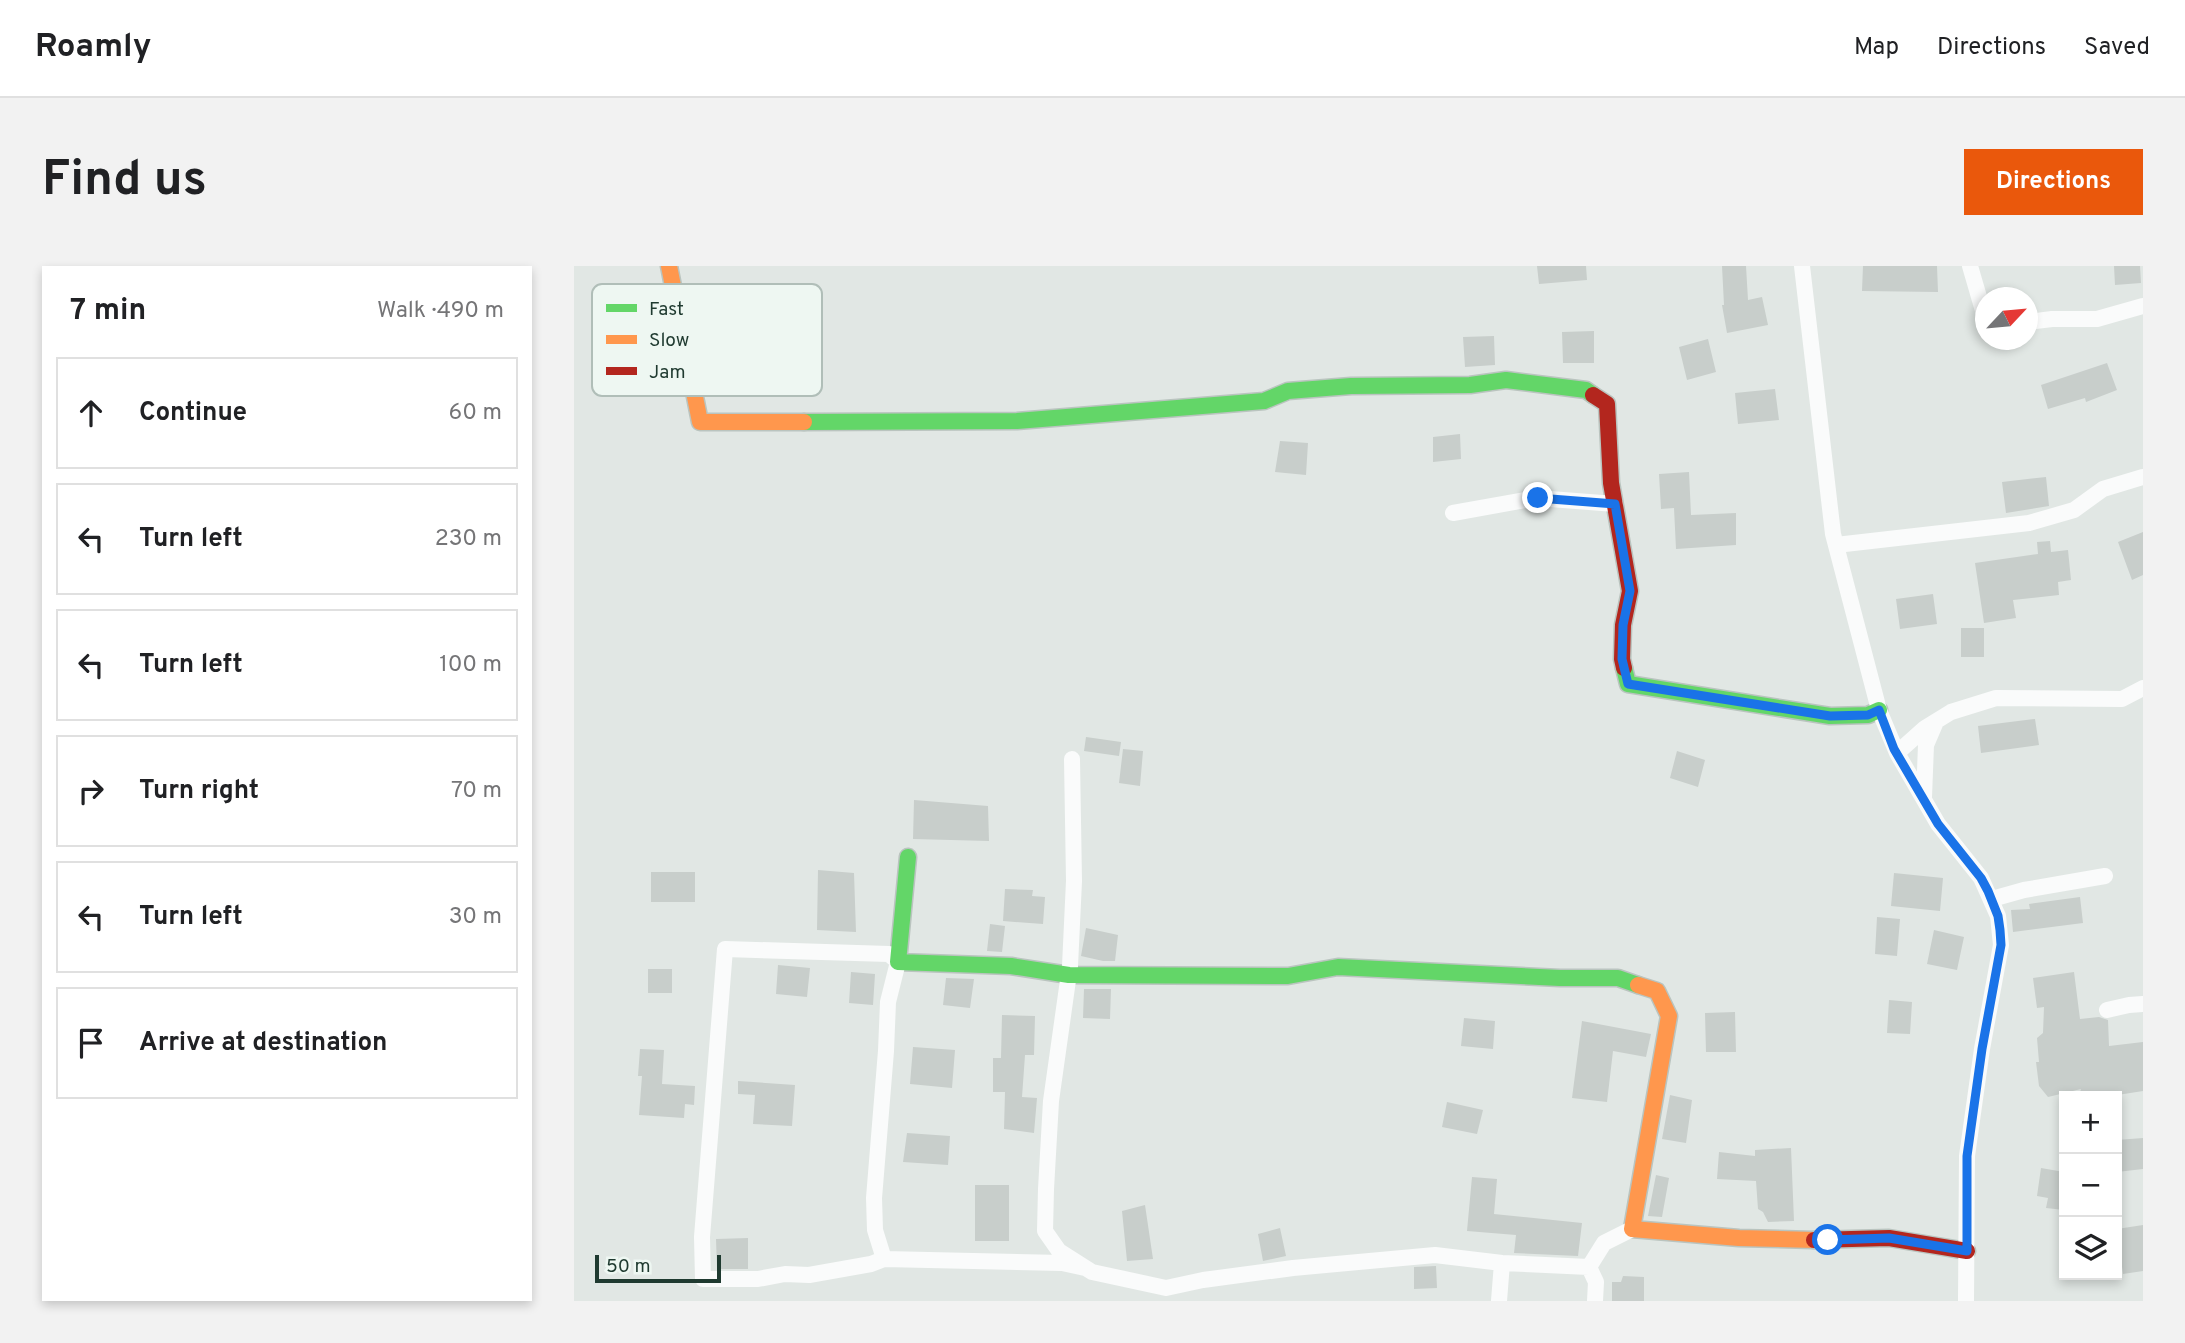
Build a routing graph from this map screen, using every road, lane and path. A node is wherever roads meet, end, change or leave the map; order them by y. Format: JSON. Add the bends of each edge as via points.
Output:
{"nodes":[{"id":1,"x":668,"y":266,"type":"edge"},
{"id":2,"x":1802,"y":266,"type":"edge"},
{"id":3,"x":1970,"y":266,"type":"edge"},
{"id":4,"x":672,"y":284,"type":"edge"},
{"id":5,"x":1976,"y":287,"type":"edge"},
{"id":6,"x":2143,"y":306,"type":"edge"},
{"id":7,"x":2038,"y":321,"type":"edge"},
{"id":8,"x":695,"y":396,"type":"edge"},
{"id":9,"x":2143,"y":477,"type":"edge"},
{"id":10,"x":1615,"y":504,"type":"junction"},
{"id":11,"x":1453,"y":513,"type":"dead end"},
{"id":12,"x":1836,"y":545,"type":"junction"},
{"id":13,"x":2143,"y":688,"type":"edge"},
{"id":14,"x":1879,"y":710,"type":"junction"},
{"id":15,"x":1936,"y":722,"type":"junction"},
{"id":16,"x":1896,"y":753,"type":"junction"},
{"id":17,"x":1072,"y":759,"type":"dead end"},
{"id":18,"x":1924,"y":798,"type":"junction"},
{"id":19,"x":908,"y":857,"type":"dead end"},
{"id":20,"x":2105,"y":876,"type":"dead end"},
{"id":21,"x":1992,"y":899,"type":"junction"},
{"id":22,"x":898,"y":962,"type":"junction"},
{"id":23,"x":1069,"y":975,"type":"junction"},
{"id":24,"x":2143,"y":1004,"type":"edge"},
{"id":25,"x":2107,"y":1010,"type":"dead end"},
{"id":26,"x":1632,"y":1229,"type":"junction"},
{"id":27,"x":1967,"y":1251,"type":"junction"},
{"id":28,"x":884,"y":1259,"type":"junction"},
{"id":29,"x":1502,"y":1263,"type":"junction"},
{"id":30,"x":1589,"y":1267,"type":"junction"},
{"id":31,"x":1085,"y":1268,"type":"junction"},
{"id":32,"x":1499,"y":1301,"type":"edge"},
{"id":33,"x":1595,"y":1301,"type":"edge"},
{"id":34,"x":1966,"y":1301,"type":"edge"}],
"edges":[{"from":1,"to":4,"type":"street"},
{"from":2,"to":12,"type":"street"},
{"from":3,"to":5,"type":"street"},
{"from":6,"to":7,"type":"street","via":[[2097,319]]},
{"from":8,"to":10,"type":"street","via":[[700,422],[1017,421],[1264,401],[1288,391],[1506,380],[1586,390],[1606,404]]},
{"from":9,"to":12,"type":"street","via":[[2103,489],[2074,510],[2029,523]]},
{"from":10,"to":11,"type":"street","via":[[1538,498]]},
{"from":10,"to":14,"type":"street","via":[[1630,591],[1622,659],[1628,684],[1830,716],[1868,715]]},
{"from":12,"to":14,"type":"street"},
{"from":13,"to":15,"type":"street","via":[[2122,699],[1996,698],[1951,712]]},
{"from":14,"to":16,"type":"street"},
{"from":15,"to":16,"type":"street"},
{"from":15,"to":18,"type":"street","via":[[1926,745]]},
{"from":16,"to":18,"type":"street"},
{"from":17,"to":23,"type":"street","via":[[1074,881]]},
{"from":18,"to":21,"type":"street"},
{"from":19,"to":22,"type":"street"},
{"from":20,"to":21,"type":"street"},
{"from":21,"to":27,"type":"street","via":[[2001,945],[1969,1136]]},
{"from":22,"to":23,"type":"street","via":[[1011,967]]},
{"from":22,"to":28,"type":"street","via":[[888,1002],[874,1198],[875,1230]]},
{"from":22,"to":28,"type":"street","via":[[889,954],[725,948],[702,1237],[703,1279],[809,1275]]},
{"from":23,"to":26,"type":"street","via":[[1288,976],[1338,967],[1618,978],[1657,991],[1669,1017]]},
{"from":23,"to":31,"type":"street","via":[[1051,1101],[1045,1231],[1059,1251]]},
{"from":24,"to":25,"type":"street"},
{"from":26,"to":27,"type":"street","via":[[1740,1238],[1889,1238]]},
{"from":26,"to":30,"type":"street","via":[[1604,1243]]},
{"from":27,"to":34,"type":"street"},
{"from":28,"to":31,"type":"street","via":[[1062,1263]]},
{"from":29,"to":30,"type":"street"},
{"from":29,"to":31,"type":"street","via":[[1435,1255],[1293,1268],[1166,1288]]},
{"from":29,"to":32,"type":"street"},
{"from":30,"to":33,"type":"street","via":[[1596,1282]]}]}
